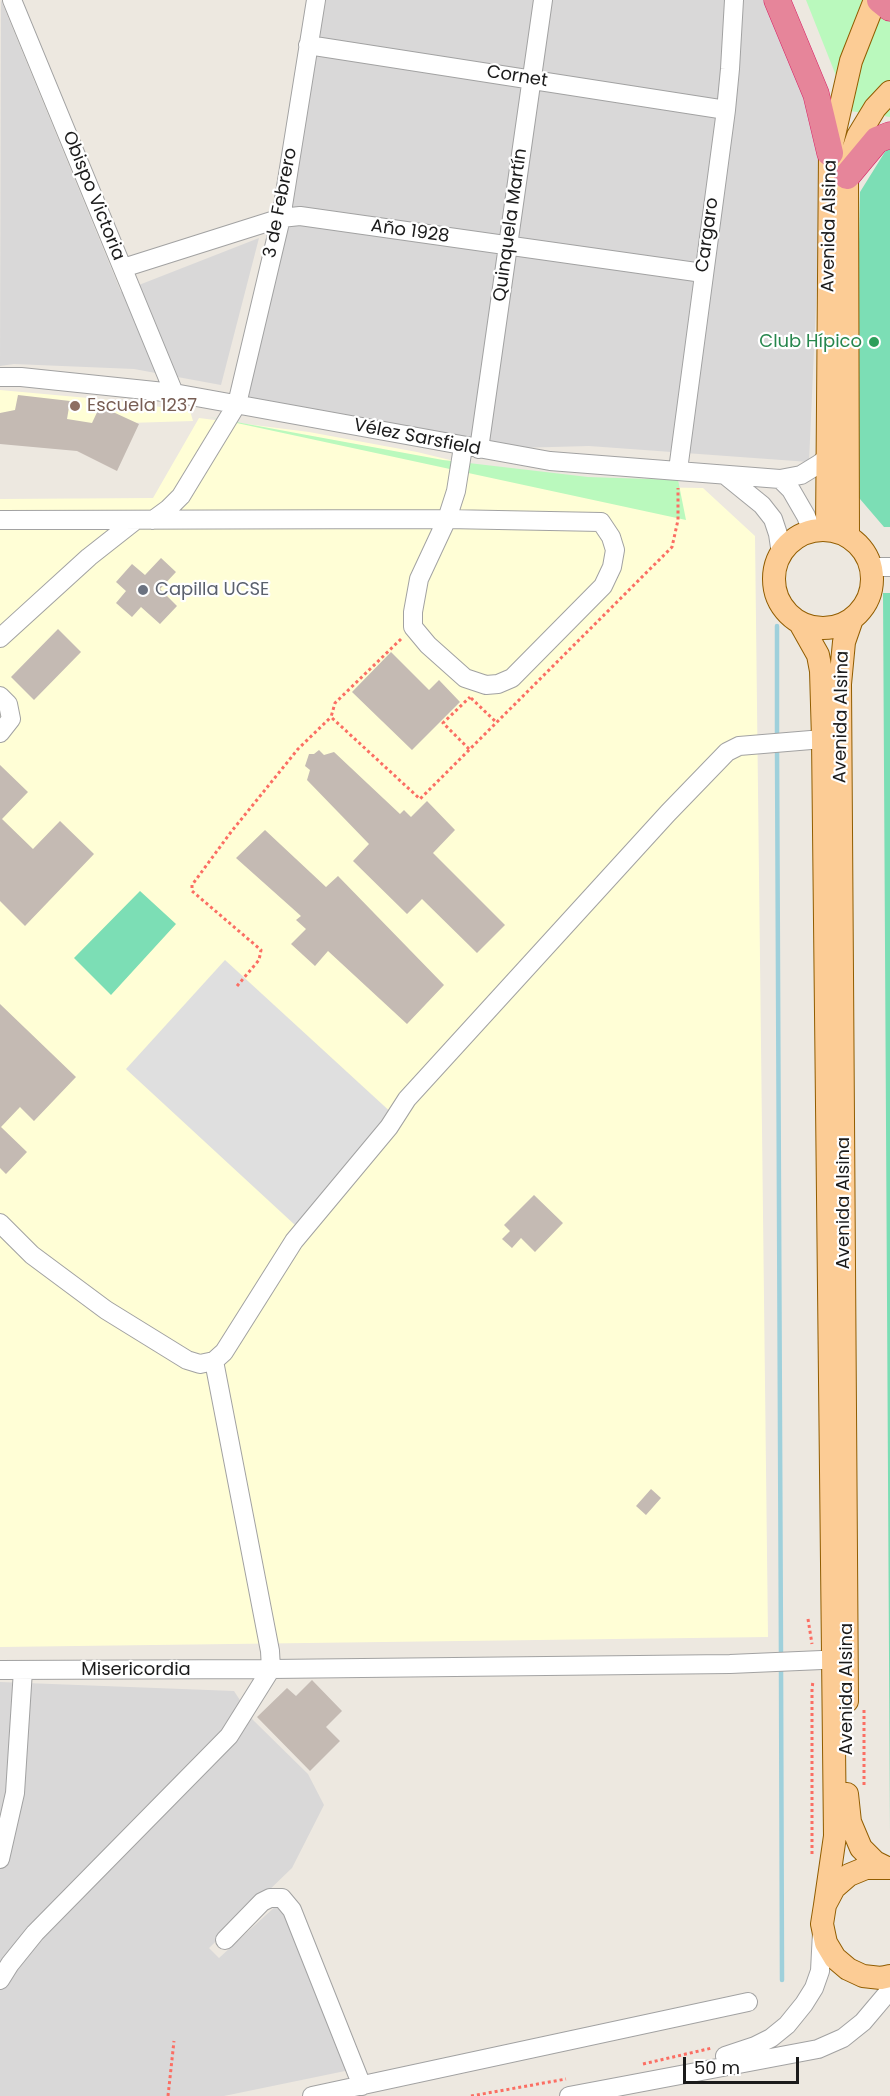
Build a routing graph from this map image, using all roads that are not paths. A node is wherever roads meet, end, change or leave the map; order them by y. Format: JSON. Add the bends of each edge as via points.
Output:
{"nodes":[{"id":1,"x":12,"y":0,"type":"edge"},
{"id":2,"x":316,"y":0,"type":"edge"},
{"id":3,"x":543,"y":0,"type":"edge"},
{"id":4,"x":734,"y":0,"type":"edge"},
{"id":5,"x":777,"y":0,"type":"edge"},
{"id":6,"x":875,"y":0,"type":"edge"},
{"id":7,"x":880,"y":0,"type":"edge"},
{"id":8,"x":890,"y":8,"type":"edge"},
{"id":9,"x":308,"y":45,"type":"junction"},
{"id":10,"x":532,"y":80,"type":"junction"},
{"id":11,"x":890,"y":92,"type":"edge"},
{"id":12,"x":726,"y":110,"type":"junction"},
{"id":13,"x":890,"y":135,"type":"edge"},
{"id":14,"x":830,"y":153,"type":"junction"},
{"id":15,"x":847,"y":176,"type":"junction"},
{"id":16,"x":281,"y":218,"type":"junction"},
{"id":17,"x":507,"y":246,"type":"junction"},
{"id":18,"x":123,"y":268,"type":"junction"},
{"id":19,"x":703,"y":273,"type":"junction"},
{"id":20,"x":0,"y":377,"type":"edge"},
{"id":21,"x":174,"y":393,"type":"junction"},
{"id":22,"x":237,"y":404,"type":"junction"},
{"id":23,"x":471,"y":448,"type":"junction"},
{"id":24,"x":829,"y":456,"type":"junction"},
{"id":25,"x":678,"y":470,"type":"junction"},
{"id":26,"x":725,"y":475,"type":"junction"},
{"id":27,"x":780,"y":479,"type":"junction"},
{"id":28,"x":447,"y":519,"type":"junction"},
{"id":29,"x":0,"y":520,"type":"edge"},
{"id":30,"x":144,"y":520,"type":"junction"},
{"id":31,"x":829,"y":533,"type":"junction"},
{"id":32,"x":781,"y":554,"type":"junction"},
{"id":33,"x":880,"y":567,"type":"edge"},
{"id":34,"x":852,"y":619,"type":"junction"},
{"id":35,"x":801,"y":623,"type":"junction"},
{"id":36,"x":0,"y":638,"type":"edge"},
{"id":37,"x":0,"y":696,"type":"edge"},
{"id":38,"x":0,"y":733,"type":"edge"},
{"id":39,"x":823,"y":740,"type":"junction"},
{"id":40,"x":0,"y":1222,"type":"edge"},
{"id":41,"x":214,"y":1361,"type":"junction"},
{"id":42,"x":831,"y":1660,"type":"junction"},
{"id":43,"x":272,"y":1669,"type":"junction"},
{"id":44,"x":0,"y":1670,"type":"edge"},
{"id":45,"x":23,"y":1670,"type":"junction"},
{"id":46,"x":840,"y":1787,"type":"junction"},
{"id":47,"x":0,"y":1859,"type":"edge"},
{"id":48,"x":888,"y":1868,"type":"edge"},
{"id":49,"x":824,"y":1914,"type":"junction"},
{"id":50,"x":225,"y":1940,"type":"dead end"},
{"id":51,"x":890,"y":1976,"type":"edge"},
{"id":52,"x":0,"y":1980,"type":"edge"},
{"id":53,"x":890,"y":1990,"type":"edge"},
{"id":54,"x":748,"y":2002,"type":"dead end"},
{"id":55,"x":640,"y":2073,"type":"junction"},
{"id":56,"x":362,"y":2086,"type":"junction"},
{"id":57,"x":569,"y":2087,"type":"edge"},
{"id":58,"x":312,"y":2096,"type":"edge"}],
"edges":[{"from":1,"to":18,"type":"street","name":"Obispo Victoria"},
{"from":2,"to":9,"type":"street","name":"3 de Febrero"},
{"from":3,"to":10,"type":"street","name":"Quinquela Martín"},
{"from":4,"to":12,"type":"street","name":"Cargaro"},
{"from":5,"to":14,"type":"highway","via":[[816,94]]},
{"from":6,"to":14,"type":"main road","name":"Avenida Alsina","via":[[851,61]]},
{"from":7,"to":8,"type":"highway"},
{"from":9,"to":10,"type":"street","name":"Cornet"},
{"from":9,"to":16,"type":"street","name":"3 de Febrero"},
{"from":10,"to":12,"type":"street","name":"Cornet"},
{"from":10,"to":17,"type":"street","name":"Quinquela Martín"},
{"from":11,"to":15,"type":"main road","name":"Avenida Alsina","via":[[858,136]]},
{"from":12,"to":19,"type":"street","name":"Cargaro"},
{"from":13,"to":15,"type":"highway","via":[[877,140]]},
{"from":14,"to":24,"type":"main road","name":"Avenida Alsina"},
{"from":15,"to":31,"type":"main road","name":"Avenida Alsina"},
{"from":16,"to":17,"type":"street","name":"Año 1928","via":[[300,216]]},
{"from":16,"to":18,"type":"street","name":"Año 1928"},
{"from":16,"to":22,"type":"street","name":"3 de Febrero"},
{"from":17,"to":19,"type":"street","name":"Año 1928"},
{"from":17,"to":23,"type":"street","name":"Quinquela Martín"},
{"from":18,"to":21,"type":"street","name":"Obispo Victoria"},
{"from":19,"to":25,"type":"street","name":"Cargaro"},
{"from":20,"to":21,"type":"street","name":"Vélez Sarsfield"},
{"from":21,"to":22,"type":"street","name":"Vélez Sarsfield"},
{"from":22,"to":23,"type":"street","name":"Vélez Sarsfield"},
{"from":22,"to":30,"type":"street","name":"3 de Febrero","via":[[181,496],[168,509]]},
{"from":23,"to":25,"type":"street","name":"Vélez Sarsfield","via":[[550,461]]},
{"from":23,"to":28,"type":"street","name":"Quinquela Martín"},
{"from":24,"to":27,"type":"street","name":"Vélez Sarsfield","via":[[801,475]]},
{"from":24,"to":31,"type":"main road","name":"Avenida Alsina"},
{"from":25,"to":26,"type":"street","name":"Vélez Sarsfield"},
{"from":26,"to":27,"type":"street","name":"Vélez Sarsfield"},
{"from":26,"to":32,"type":"street","via":[[773,519]]},
{"from":27,"to":31,"type":"street","via":[[806,516]]},
{"from":28,"to":28,"type":"street","via":[[601,522],[611,537],[615,550],[603,586],[512,678],[498,684],[486,685],[465,678],[413,627],[419,579]]},
{"from":28,"to":30,"type":"street"},
{"from":29,"to":30,"type":"street"},
{"from":30,"to":36,"type":"street","name":"3 de Febrero","via":[[89,557]]},
{"from":31,"to":32,"type":"main road","via":[[800,536]]},
{"from":31,"to":33,"type":"main road","via":[[858,545]]},
{"from":32,"to":35,"type":"main road","via":[[775,569],[776,592],[788,614]]},
{"from":33,"to":34,"type":"main road","via":[[862,609]]},
{"from":34,"to":35,"type":"main road","via":[[827,628]]},
{"from":34,"to":42,"type":"main road","name":"Avenida Alsina","via":[[844,642],[840,684]]},
{"from":35,"to":39,"type":"main road","name":"Avenida Alsina","via":[[818,655],[821,670]]},
{"from":37,"to":38,"type":"street","via":[[8,704],[11,719]]},
{"from":39,"to":41,"type":"street","via":[[739,746],[727,752],[407,1099],[294,1241],[224,1352]]},
{"from":39,"to":42,"type":"main road","name":"Avenida Alsina"},
{"from":40,"to":41,"type":"street","via":[[32,1255],[106,1310],[187,1360],[200,1364]]},
{"from":41,"to":43,"type":"street"},
{"from":42,"to":43,"type":"street","name":"Misericordia"},
{"from":42,"to":46,"type":"main road","name":"Avenida Alsina"},
{"from":43,"to":45,"type":"street","name":"Misericordia"},
{"from":43,"to":52,"type":"street","via":[[229,1736],[35,1933]]},
{"from":44,"to":45,"type":"street","name":"Misericordia"},
{"from":45,"to":47,"type":"street","via":[[15,1793]]},
{"from":46,"to":48,"type":"main road","via":[[861,1848]]},
{"from":46,"to":49,"type":"main road"},
{"from":48,"to":49,"type":"main road","via":[[866,1868],[849,1875],[834,1888]]},
{"from":49,"to":51,"type":"main road","via":[[826,1943],[835,1958],[863,1976]]},
{"from":49,"to":55,"type":"street","via":[[820,1971],[814,1988],[787,2025],[755,2046]]},
{"from":50,"to":56,"type":"street","via":[[262,1902],[282,1898],[292,1910]]},
{"from":53,"to":55,"type":"street","via":[[863,2022],[843,2038],[818,2049]]},
{"from":54,"to":56,"type":"street"},
{"from":55,"to":57,"type":"street"},
{"from":56,"to":58,"type":"street"}]}
